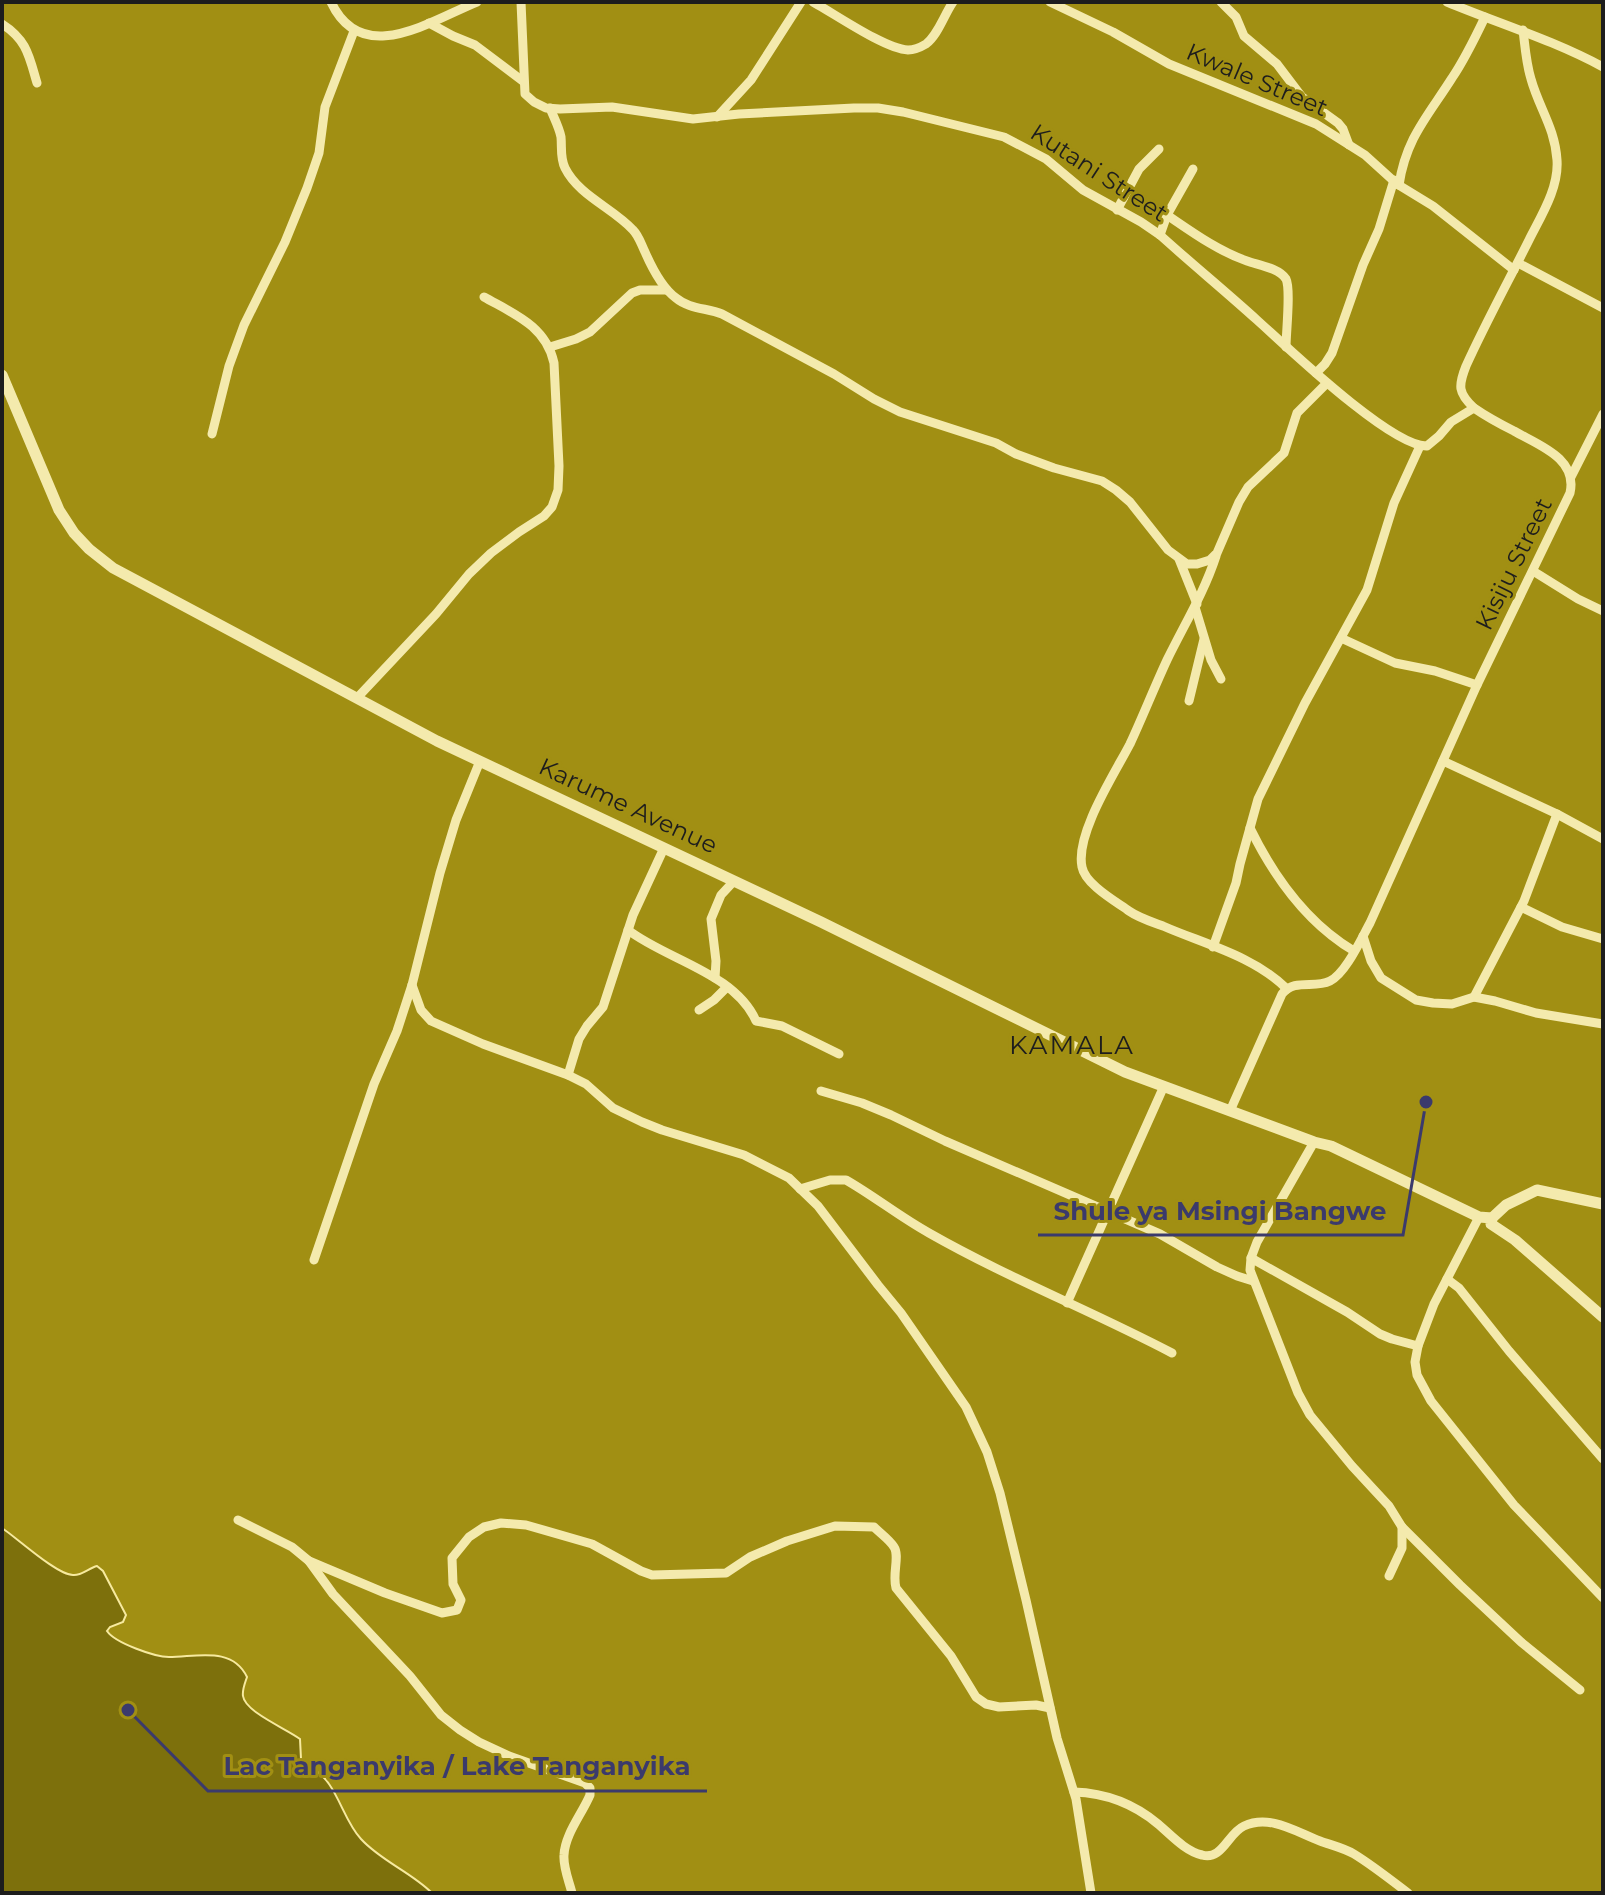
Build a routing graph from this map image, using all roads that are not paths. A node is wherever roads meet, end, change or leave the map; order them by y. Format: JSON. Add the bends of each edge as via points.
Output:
{"nodes":[{"id":1,"x":331,"y":2,"type":"edge"},
{"id":2,"x":477,"y":2,"type":"edge"},
{"id":3,"x":521,"y":2,"type":"edge"},
{"id":4,"x":801,"y":2,"type":"edge"},
{"id":5,"x":813,"y":2,"type":"edge"},
{"id":6,"x":953,"y":2,"type":"edge"},
{"id":7,"x":1050,"y":2,"type":"edge"},
{"id":8,"x":1221,"y":2,"type":"edge"},
{"id":9,"x":1447,"y":2,"type":"edge"},
{"id":10,"x":1485,"y":17,"type":"junction"},
{"id":11,"x":429,"y":23,"type":"junction"},
{"id":12,"x":2,"y":24,"type":"edge"},
{"id":13,"x":1523,"y":30,"type":"junction"},
{"id":14,"x":354,"y":31,"type":"junction"},
{"id":15,"x":1603,"y":67,"type":"edge"},
{"id":16,"x":524,"y":82,"type":"junction"},
{"id":17,"x":37,"y":83,"type":"dead end"},
{"id":18,"x":550,"y":108,"type":"junction"},
{"id":19,"x":717,"y":117,"type":"junction"},
{"id":20,"x":1349,"y":145,"type":"junction"},
{"id":21,"x":1159,"y":149,"type":"dead end"},
{"id":22,"x":1193,"y":169,"type":"dead end"},
{"id":23,"x":1396,"y":182,"type":"junction"},
{"id":24,"x":1117,"y":210,"type":"junction"},
{"id":25,"x":1167,"y":215,"type":"junction"},
{"id":26,"x":1160,"y":235,"type":"junction"},
{"id":27,"x":1516,"y":266,"type":"junction"},
{"id":28,"x":667,"y":290,"type":"junction"},
{"id":29,"x":484,"y":297,"type":"dead end"},
{"id":30,"x":1603,"y":308,"type":"edge"},
{"id":31,"x":550,"y":347,"type":"junction"},
{"id":32,"x":1286,"y":347,"type":"junction"},
{"id":33,"x":1316,"y":373,"type":"junction"},
{"id":34,"x":2,"y":375,"type":"edge"},
{"id":35,"x":1327,"y":383,"type":"junction"},
{"id":36,"x":1474,"y":408,"type":"junction"},
{"id":37,"x":1603,"y":414,"type":"edge"},
{"id":38,"x":212,"y":434,"type":"dead end"},
{"id":39,"x":1420,"y":446,"type":"junction"},
{"id":40,"x":1571,"y":477,"type":"junction"},
{"id":41,"x":1219,"y":548,"type":"junction"},
{"id":42,"x":1178,"y":558,"type":"junction"},
{"id":43,"x":1533,"y":571,"type":"junction"},
{"id":44,"x":1196,"y":605,"type":"junction"},
{"id":45,"x":1603,"y":611,"type":"edge"},
{"id":46,"x":1341,"y":638,"type":"junction"},
{"id":47,"x":1204,"y":639,"type":"junction"},
{"id":48,"x":1221,"y":679,"type":"dead end"},
{"id":49,"x":1477,"y":685,"type":"junction"},
{"id":50,"x":357,"y":698,"type":"junction"},
{"id":51,"x":1189,"y":701,"type":"dead end"},
{"id":52,"x":480,"y":761,"type":"junction"},
{"id":53,"x":1443,"y":761,"type":"junction"},
{"id":54,"x":1557,"y":814,"type":"junction"},
{"id":55,"x":1250,"y":828,"type":"junction"},
{"id":56,"x":1603,"y":839,"type":"edge"},
{"id":57,"x":664,"y":848,"type":"junction"},
{"id":58,"x":734,"y":881,"type":"junction"},
{"id":59,"x":1521,"y":907,"type":"junction"},
{"id":60,"x":628,"y":930,"type":"junction"},
{"id":61,"x":1363,"y":936,"type":"junction"},
{"id":62,"x":1603,"y":939,"type":"edge"},
{"id":63,"x":1213,"y":947,"type":"junction"},
{"id":64,"x":1354,"y":951,"type":"junction"},
{"id":65,"x":715,"y":978,"type":"junction"},
{"id":66,"x":412,"y":985,"type":"junction"},
{"id":67,"x":727,"y":987,"type":"junction"},
{"id":68,"x":1287,"y":989,"type":"junction"},
{"id":69,"x":1474,"y":997,"type":"junction"},
{"id":70,"x":699,"y":1010,"type":"dead end"},
{"id":71,"x":1603,"y":1024,"type":"edge"},
{"id":72,"x":839,"y":1054,"type":"dead end"},
{"id":73,"x":568,"y":1075,"type":"junction"},
{"id":74,"x":1164,"y":1086,"type":"junction"},
{"id":75,"x":821,"y":1091,"type":"dead end"},
{"id":76,"x":1230,"y":1111,"type":"junction"},
{"id":77,"x":1314,"y":1142,"type":"junction"},
{"id":78,"x":800,"y":1189,"type":"junction"},
{"id":79,"x":1603,"y":1204,"type":"edge"},
{"id":80,"x":1107,"y":1213,"type":"junction"},
{"id":81,"x":1486,"y":1218,"type":"junction"},
{"id":82,"x":1251,"y":1258,"type":"junction"},
{"id":83,"x":314,"y":1260,"type":"dead end"},
{"id":84,"x":1447,"y":1279,"type":"junction"},
{"id":85,"x":1253,"y":1281,"type":"junction"},
{"id":86,"x":1067,"y":1303,"type":"junction"},
{"id":87,"x":1603,"y":1317,"type":"edge"},
{"id":88,"x":1418,"y":1346,"type":"junction"},
{"id":89,"x":1172,"y":1353,"type":"dead end"},
{"id":90,"x":1603,"y":1459,"type":"edge"},
{"id":91,"x":238,"y":1520,"type":"dead end"},
{"id":92,"x":1402,"y":1527,"type":"junction"},
{"id":93,"x":309,"y":1561,"type":"junction"},
{"id":94,"x":1389,"y":1576,"type":"dead end"},
{"id":95,"x":1603,"y":1598,"type":"edge"},
{"id":96,"x":1580,"y":1690,"type":"dead end"},
{"id":97,"x":1050,"y":1708,"type":"junction"},
{"id":98,"x":1074,"y":1792,"type":"junction"},
{"id":99,"x":572,"y":1893,"type":"edge"},
{"id":100,"x":1091,"y":1893,"type":"edge"},
{"id":101,"x":1408,"y":1893,"type":"edge"}],
"edges":[{"from":1,"to":14,"type":"street"},
{"from":2,"to":11,"type":"street"},
{"from":3,"to":16,"type":"street"},
{"from":4,"to":19,"type":"street","via":[[751,80]]},
{"from":5,"to":6,"type":"street","via":[[907,50],[926,44]]},
{"from":7,"to":20,"type":"street","name":"Kwale Street","via":[[1169,64],[1316,124]]},
{"from":8,"to":20,"type":"street","via":[[1236,17],[1244,36],[1277,64],[1302,97],[1338,123]]},
{"from":9,"to":10,"type":"street"},
{"from":10,"to":13,"type":"street"},
{"from":10,"to":23,"type":"street","via":[[1418,128]]},
{"from":11,"to":14,"type":"street","via":[[385,37]]},
{"from":11,"to":16,"type":"street","via":[[475,45]]},
{"from":12,"to":17,"type":"street","via":[[24,44]]},
{"from":13,"to":15,"type":"street"},
{"from":13,"to":27,"type":"street","via":[[1531,78],[1551,126],[1557,174]]},
{"from":14,"to":38,"type":"street","via":[[325,107],[319,153],[307,188],[244,325]]},
{"from":16,"to":18,"type":"street","via":[[525,94]]},
{"from":18,"to":19,"type":"street","name":"Kutani Street","via":[[612,107],[677,118]]},
{"from":18,"to":28,"type":"street","via":[[560,132],[564,168],[639,237]]},
{"from":19,"to":24,"type":"street","name":"Kutani Street","via":[[878,108],[944,121],[1022,146]]},
{"from":20,"to":23,"type":"street","name":"Kwale Street"},
{"from":21,"to":24,"type":"street","via":[[1139,169]]},
{"from":22,"to":25,"type":"street"},
{"from":23,"to":27,"type":"street","name":"Kwale Street"},
{"from":23,"to":33,"type":"street","via":[[1332,353]]},
{"from":24,"to":26,"type":"street","name":"Kutani Street"},
{"from":25,"to":26,"type":"street"},
{"from":25,"to":32,"type":"street","via":[[1222,250],[1285,279]]},
{"from":26,"to":32,"type":"street","name":"Kutani Street"},
{"from":27,"to":30,"type":"street","name":"Kwale Street"},
{"from":27,"to":36,"type":"street","via":[[1460,380],[1465,400]]},
{"from":28,"to":31,"type":"street","via":[[632,293],[590,332]]},
{"from":28,"to":42,"type":"street","via":[[690,306],[722,314],[900,412],[1102,481],[1130,502]]},
{"from":29,"to":31,"type":"street","via":[[530,325]]},
{"from":31,"to":50,"type":"street","via":[[559,466],[552,507],[469,574]]},
{"from":32,"to":33,"type":"street","name":"Kutani Street"},
{"from":33,"to":35,"type":"street","name":"Kutani Street"},
{"from":34,"to":50,"type":"street","name":"Karume Avenue","via":[[59,510],[89,549],[113,568]]},
{"from":35,"to":39,"type":"street","name":"Kutani Street"},
{"from":35,"to":41,"type":"street","via":[[1297,413],[1284,453],[1248,487]]},
{"from":36,"to":39,"type":"street","via":[[1427,446]]},
{"from":36,"to":40,"type":"street","name":"Kisiju Street","via":[[1560,458]]},
{"from":37,"to":40,"type":"street"},
{"from":39,"to":46,"type":"street","via":[[1394,503],[1367,590]]},
{"from":40,"to":43,"type":"street","name":"Kisiju Street","via":[[1570,493]]},
{"from":41,"to":42,"type":"street","via":[[1210,560],[1197,564]]},
{"from":41,"to":44,"type":"street"},
{"from":42,"to":44,"type":"street"},
{"from":43,"to":45,"type":"street"},
{"from":43,"to":49,"type":"street","name":"Kisiju Street"},
{"from":44,"to":47,"type":"street"},
{"from":44,"to":63,"type":"street","via":[[1092,818],[1081,866],[1094,887],[1133,914]]},
{"from":46,"to":49,"type":"street","via":[[1395,663]]},
{"from":46,"to":55,"type":"street","via":[[1261,791]]},
{"from":47,"to":48,"type":"street"},
{"from":47,"to":51,"type":"street"},
{"from":49,"to":53,"type":"street","name":"Kisiju Street"},
{"from":50,"to":52,"type":"street","name":"Karume Avenue"},
{"from":52,"to":57,"type":"street","name":"Karume Avenue"},
{"from":52,"to":66,"type":"street","via":[[456,820]]},
{"from":53,"to":54,"type":"street"},
{"from":53,"to":61,"type":"street","name":"Kisiju Street"},
{"from":54,"to":56,"type":"street"},
{"from":54,"to":59,"type":"street"},
{"from":55,"to":63,"type":"street"},
{"from":55,"to":64,"type":"street","via":[[1303,910]]},
{"from":57,"to":58,"type":"street","name":"Karume Avenue"},
{"from":57,"to":60,"type":"street"},
{"from":58,"to":65,"type":"street","via":[[716,903],[711,919]]},
{"from":58,"to":74,"type":"street","name":"Karume Avenue","via":[[1125,1072]]},
{"from":59,"to":62,"type":"street"},
{"from":59,"to":69,"type":"street"},
{"from":60,"to":65,"type":"street"},
{"from":60,"to":73,"type":"street","via":[[603,1007],[579,1039]]},
{"from":61,"to":64,"type":"street","name":"Kisiju Street"},
{"from":61,"to":69,"type":"street","via":[[1381,978],[1416,1000],[1452,1004]]},
{"from":63,"to":68,"type":"street","via":[[1253,964]]},
{"from":64,"to":68,"type":"street","name":"Kisiju Street","via":[[1329,981]]},
{"from":65,"to":67,"type":"street"},
{"from":66,"to":73,"type":"street","via":[[431,1021]]},
{"from":66,"to":83,"type":"street"},
{"from":67,"to":70,"type":"street"},
{"from":67,"to":72,"type":"street","via":[[756,1021],[782,1026]]},
{"from":68,"to":76,"type":"street"},
{"from":69,"to":71,"type":"street"},
{"from":73,"to":78,"type":"street","via":[[613,1108],[662,1130],[744,1155]]},
{"from":74,"to":76,"type":"street","name":"Karume Avenue"},
{"from":74,"to":80,"type":"street"},
{"from":75,"to":80,"type":"street","via":[[891,1115]]},
{"from":76,"to":77,"type":"street","name":"Karume Avenue"},
{"from":77,"to":81,"type":"street","name":"Karume Avenue"},
{"from":77,"to":82,"type":"street"},
{"from":78,"to":86,"type":"street","via":[[846,1180],[930,1234]]},
{"from":78,"to":97,"type":"street","via":[[901,1313],[966,1407],[1000,1493]]},
{"from":79,"to":81,"type":"street","via":[[1537,1190]]},
{"from":80,"to":85,"type":"street"},
{"from":80,"to":86,"type":"street"},
{"from":81,"to":84,"type":"street"},
{"from":81,"to":87,"type":"street","name":"Karume Avenue"},
{"from":82,"to":85,"type":"street"},
{"from":82,"to":88,"type":"street","via":[[1380,1334]]},
{"from":84,"to":88,"type":"street"},
{"from":84,"to":90,"type":"street"},
{"from":85,"to":92,"type":"street","via":[[1310,1415]]},
{"from":86,"to":89,"type":"street"},
{"from":88,"to":95,"type":"street","via":[[1417,1375],[1431,1401],[1529,1522]]},
{"from":91,"to":93,"type":"street"},
{"from":92,"to":94,"type":"street","via":[[1402,1548]]},
{"from":92,"to":96,"type":"street"},
{"from":93,"to":97,"type":"street","via":[[442,1613],[457,1610],[461,1600],[453,1584],[452,1558],[469,1537],[501,1523],[592,1544],[652,1575],[726,1573],[787,1541],[835,1526],[874,1527],[895,1548],[896,1588],[951,1656],[976,1697],[999,1707]]},
{"from":93,"to":99,"type":"street","via":[[441,1715],[479,1742],[590,1788],[564,1852]]},
{"from":97,"to":98,"type":"street"},
{"from":98,"to":100,"type":"street"},
{"from":98,"to":101,"type":"street","via":[[1118,1799],[1207,1856],[1218,1853],[1246,1825],[1286,1826],[1349,1851]]}]}
